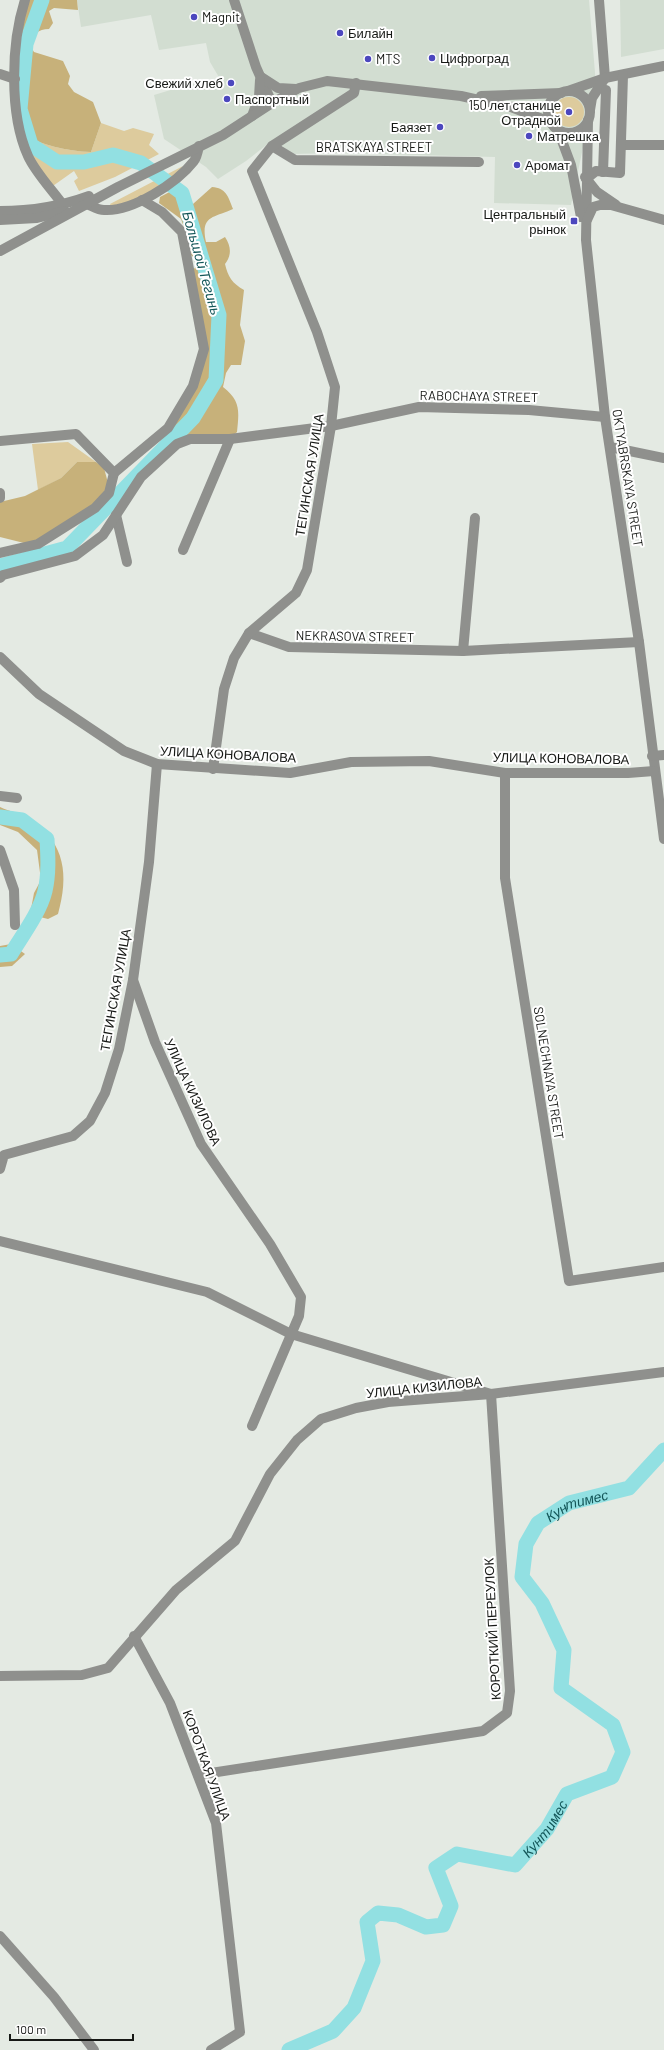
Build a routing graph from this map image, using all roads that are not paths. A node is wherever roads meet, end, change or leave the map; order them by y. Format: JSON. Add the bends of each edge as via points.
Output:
{"nodes":[{"id":1,"x":25,"y":0,"type":"edge"},
{"id":2,"x":234,"y":0,"type":"edge"},
{"id":3,"x":599,"y":0,"type":"edge"},
{"id":4,"x":664,"y":66,"type":"edge"},
{"id":5,"x":0,"y":74,"type":"edge"},
{"id":6,"x":623,"y":75,"type":"junction"},
{"id":7,"x":260,"y":76,"type":"junction"},
{"id":8,"x":605,"y":78,"type":"junction"},
{"id":9,"x":15,"y":79,"type":"junction"},
{"id":10,"x":356,"y":83,"type":"junction"},
{"id":11,"x":300,"y":88,"type":"junction"},
{"id":12,"x":606,"y":90,"type":"dead end"},
{"id":13,"x":565,"y":92,"type":"junction"},
{"id":14,"x":462,"y":96,"type":"junction"},
{"id":15,"x":272,"y":103,"type":"junction"},
{"id":16,"x":252,"y":116,"type":"junction"},
{"id":17,"x":589,"y":116,"type":"junction"},
{"id":18,"x":550,"y":122,"type":"junction"},
{"id":19,"x":558,"y":130,"type":"junction"},
{"id":20,"x":621,"y":145,"type":"junction"},
{"id":21,"x":664,"y":145,"type":"edge"},
{"id":22,"x":199,"y":146,"type":"junction"},
{"id":23,"x":272,"y":146,"type":"junction"},
{"id":24,"x":568,"y":153,"type":"junction"},
{"id":25,"x":479,"y":162,"type":"dead end"},
{"id":26,"x":603,"y":172,"type":"junction"},
{"id":27,"x":586,"y":179,"type":"junction"},
{"id":28,"x":118,"y":187,"type":"junction"},
{"id":29,"x":142,"y":200,"type":"junction"},
{"id":30,"x":87,"y":204,"type":"junction"},
{"id":31,"x":63,"y":205,"type":"junction"},
{"id":32,"x":620,"y":208,"type":"junction"},
{"id":33,"x":0,"y":211,"type":"edge"},
{"id":34,"x":14,"y":211,"type":"junction"},
{"id":35,"x":0,"y":220,"type":"edge"},
{"id":36,"x":664,"y":220,"type":"edge"},
{"id":37,"x":0,"y":228,"type":"edge"},
{"id":38,"x":585,"y":228,"type":"junction"},
{"id":39,"x":586,"y":240,"type":"junction"},
{"id":40,"x":0,"y":251,"type":"edge"},
{"id":41,"x":605,"y":417,"type":"junction"},
{"id":42,"x":331,"y":426,"type":"junction"},
{"id":43,"x":230,"y":439,"type":"junction"},
{"id":44,"x":0,"y":441,"type":"edge"},
{"id":45,"x":610,"y":447,"type":"junction"},
{"id":46,"x":664,"y":458,"type":"edge"},
{"id":47,"x":114,"y":473,"type":"junction"},
{"id":48,"x":0,"y":493,"type":"edge"},
{"id":49,"x":0,"y":498,"type":"edge"},
{"id":50,"x":116,"y":515,"type":"junction"},
{"id":51,"x":475,"y":518,"type":"dead end"},
{"id":52,"x":183,"y":550,"type":"dead end"},
{"id":53,"x":0,"y":553,"type":"edge"},
{"id":54,"x":127,"y":562,"type":"dead end"},
{"id":55,"x":0,"y":578,"type":"edge"},
{"id":56,"x":249,"y":633,"type":"junction"},
{"id":57,"x":639,"y":642,"type":"junction"},
{"id":58,"x":463,"y":652,"type":"junction"},
{"id":59,"x":0,"y":657,"type":"edge"},
{"id":60,"x":664,"y":755,"type":"edge"},
{"id":61,"x":652,"y":756,"type":"junction"},
{"id":62,"x":156,"y":764,"type":"junction"},
{"id":63,"x":212,"y":768,"type":"junction"},
{"id":64,"x":654,"y":771,"type":"junction"},
{"id":65,"x":504,"y":773,"type":"junction"},
{"id":66,"x":0,"y":796,"type":"edge"},
{"id":67,"x":17,"y":798,"type":"dead end"},
{"id":68,"x":664,"y":839,"type":"edge"},
{"id":69,"x":0,"y":850,"type":"edge"},
{"id":70,"x":15,"y":925,"type":"dead end"},
{"id":71,"x":133,"y":980,"type":"junction"},
{"id":72,"x":2,"y":1155,"type":"edge"},
{"id":73,"x":0,"y":1169,"type":"edge"},
{"id":74,"x":0,"y":1241,"type":"edge"},
{"id":75,"x":664,"y":1267,"type":"edge"},
{"id":76,"x":291,"y":1334,"type":"junction"},
{"id":77,"x":664,"y":1372,"type":"edge"},
{"id":78,"x":491,"y":1394,"type":"junction"},
{"id":79,"x":252,"y":1426,"type":"dead end"},
{"id":80,"x":134,"y":1636,"type":"junction"},
{"id":81,"x":0,"y":1676,"type":"edge"},
{"id":82,"x":198,"y":1775,"type":"junction"},
{"id":83,"x":0,"y":1936,"type":"edge"},
{"id":84,"x":94,"y":2050,"type":"edge"},
{"id":85,"x":211,"y":2050,"type":"edge"}],
"edges":[{"from":1,"to":9,"type":"street","via":[[18,20]]},
{"from":2,"to":7,"type":"street"},
{"from":3,"to":8,"type":"street"},
{"from":4,"to":6,"type":"street"},
{"from":5,"to":9,"type":"street"},
{"from":6,"to":8,"type":"street"},
{"from":6,"to":20,"type":"street"},
{"from":7,"to":11,"type":"street","via":[[278,88]]},
{"from":7,"to":15,"type":"street"},
{"from":7,"to":16,"type":"street","via":[[259,97]]},
{"from":8,"to":13,"type":"street"},
{"from":8,"to":17,"type":"street","name":"OKTYABRSKAYA STREET","via":[[592,98]]},
{"from":9,"to":31,"type":"street","via":[[15,107],[28,158]]},
{"from":10,"to":11,"type":"street","via":[[327,81]]},
{"from":10,"to":14,"type":"street"},
{"from":10,"to":23,"type":"street","via":[[354,93]]},
{"from":11,"to":15,"type":"street"},
{"from":12,"to":26,"type":"street"},
{"from":13,"to":14,"type":"street"},
{"from":13,"to":17,"type":"street","via":[[575,92],[585,100]]},
{"from":13,"to":18,"type":"street","via":[[552,100],[548,112]]},
{"from":14,"to":18,"type":"street","via":[[512,107]]},
{"from":15,"to":16,"type":"street"},
{"from":16,"to":22,"type":"street","via":[[223,135]]},
{"from":17,"to":19,"type":"street","via":[[585,125],[574,132]]},
{"from":17,"to":27,"type":"street","name":"OKTYABRSKAYA STREET"},
{"from":18,"to":19,"type":"street"},
{"from":19,"to":24,"type":"street"},
{"from":20,"to":21,"type":"street"},
{"from":20,"to":26,"type":"street","via":[[620,173]]},
{"from":22,"to":28,"type":"street"},
{"from":22,"to":29,"type":"street","via":[[195,160],[180,174]]},
{"from":23,"to":25,"type":"street","name":"BRATSKAYA STREET","via":[[295,160]]},
{"from":23,"to":42,"type":"street","name":"ТЕГИНСКАЯ УЛИЦА","via":[[252,171],[317,332],[335,387]]},
{"from":24,"to":27,"type":"street"},
{"from":24,"to":39,"type":"street"},
{"from":26,"to":27,"type":"street","via":[[596,171]]},
{"from":27,"to":32,"type":"street","via":[[596,192]]},
{"from":27,"to":38,"type":"street","name":"OKTYABRSKAYA STREET"},
{"from":28,"to":30,"type":"street"},
{"from":28,"to":31,"type":"street"},
{"from":29,"to":30,"type":"street","via":[[125,208],[103,210]]},
{"from":29,"to":47,"type":"street","via":[[162,212],[182,232],[204,349],[193,386],[168,428]]},
{"from":30,"to":35,"type":"street","via":[[44,217]]},
{"from":30,"to":40,"type":"street"},
{"from":31,"to":34,"type":"street"},
{"from":32,"to":36,"type":"street"},
{"from":32,"to":38,"type":"street","via":[[608,205],[593,207]]},
{"from":33,"to":34,"type":"street"},
{"from":34,"to":35,"type":"street","via":[[5,214]]},
{"from":35,"to":37,"type":"street"},
{"from":38,"to":39,"type":"street","name":"OKTYABRSKAYA STREET"},
{"from":39,"to":41,"type":"street","name":"OKTYABRSKAYA STREET"},
{"from":41,"to":42,"type":"street","name":"RABOCHAYA STREET","via":[[529,410],[419,407]]},
{"from":41,"to":45,"type":"street","name":"OKTYABRSKAYA STREET"},
{"from":42,"to":43,"type":"street"},
{"from":42,"to":56,"type":"street","name":"ТЕГИНСКАЯ УЛИЦА","via":[[307,570],[296,594]]},
{"from":43,"to":50,"type":"street","via":[[190,439],[177,444],[141,478]]},
{"from":43,"to":52,"type":"street"},
{"from":44,"to":47,"type":"street","via":[[76,434]]},
{"from":45,"to":46,"type":"street"},
{"from":45,"to":57,"type":"street","name":"OKTYABRSKAYA STREET"},
{"from":47,"to":53,"type":"street","via":[[109,493],[96,508],[38,544]]},
{"from":48,"to":49,"type":"street"},
{"from":50,"to":54,"type":"street"},
{"from":50,"to":55,"type":"street","via":[[103,535],[75,556]]},
{"from":51,"to":58,"type":"street"},
{"from":56,"to":58,"type":"street","name":"NEKRASOVA STREET","via":[[288,647]]},
{"from":56,"to":63,"type":"street","name":"ТЕГИНСКАЯ УЛИЦА","via":[[234,658],[224,689]]},
{"from":57,"to":58,"type":"street","name":"NEKRASOVA STREET"},
{"from":57,"to":61,"type":"street","name":"OKTYABRSKAYA STREET"},
{"from":59,"to":62,"type":"street","name":"УЛИЦА КОНОВАЛОВА","via":[[39,694],[124,751]]},
{"from":60,"to":61,"type":"street"},
{"from":61,"to":64,"type":"street","name":"OKTYABRSKAYA STREET"},
{"from":62,"to":63,"type":"street","name":"УЛИЦА КОНОВАЛОВА"},
{"from":62,"to":71,"type":"street","name":"ТЕГИНСКАЯ УЛИЦА","via":[[148,862]]},
{"from":63,"to":65,"type":"street","name":"УЛИЦА КОНОВАЛОВА","via":[[290,773],[351,762],[429,761]]},
{"from":64,"to":65,"type":"street","name":"УЛИЦА КОНОВАЛОВА"},
{"from":64,"to":68,"type":"street","name":"OKTYABRSKAYA STREET"},
{"from":65,"to":75,"type":"street","name":"SOLNECHNAYA STREET","via":[[505,878],[569,1281]]},
{"from":66,"to":67,"type":"street"},
{"from":69,"to":70,"type":"street","via":[[14,890]]},
{"from":71,"to":72,"type":"street","name":"ТЕГИНСКАЯ УЛИЦА","via":[[119,1049],[105,1093],[90,1121],[73,1136]]},
{"from":71,"to":76,"type":"street","name":"УЛИЦА КИЗИЛОВА","via":[[155,1042],[201,1144],[270,1244],[301,1297],[299,1316]]},
{"from":72,"to":73,"type":"street","name":"ТЕГИНСКАЯ УЛИЦА"},
{"from":74,"to":76,"type":"street","name":"УЛИЦА КИЗИЛОВА","via":[[207,1292]]},
{"from":76,"to":78,"type":"street","name":"УЛИЦА КИЗИЛОВА"},
{"from":76,"to":79,"type":"street","name":"УЛИЦА КИЗИЛОВА"},
{"from":77,"to":78,"type":"street","name":"УЛИЦА КИЗИЛОВА"},
{"from":78,"to":80,"type":"street","name":"УЛИЦА КИЗИЛОВА","via":[[388,1402],[356,1408],[321,1420],[297,1440],[270,1474],[235,1541],[176,1590]]},
{"from":78,"to":82,"type":"street","name":"КОРОТКИЙ ПЕРЕУЛОК","via":[[510,1691],[507,1713],[483,1731]]},
{"from":80,"to":81,"type":"street","name":"УЛИЦА КИЗИЛОВА","via":[[108,1668],[82,1675]]},
{"from":80,"to":82,"type":"street","name":"КОРОТКАЯ УЛИЦА","via":[[170,1703]]},
{"from":82,"to":85,"type":"street","name":"КОРОТКАЯ УЛИЦА","via":[[216,1823],[240,2032]]},
{"from":83,"to":84,"type":"street","via":[[54,1997]]}]}
